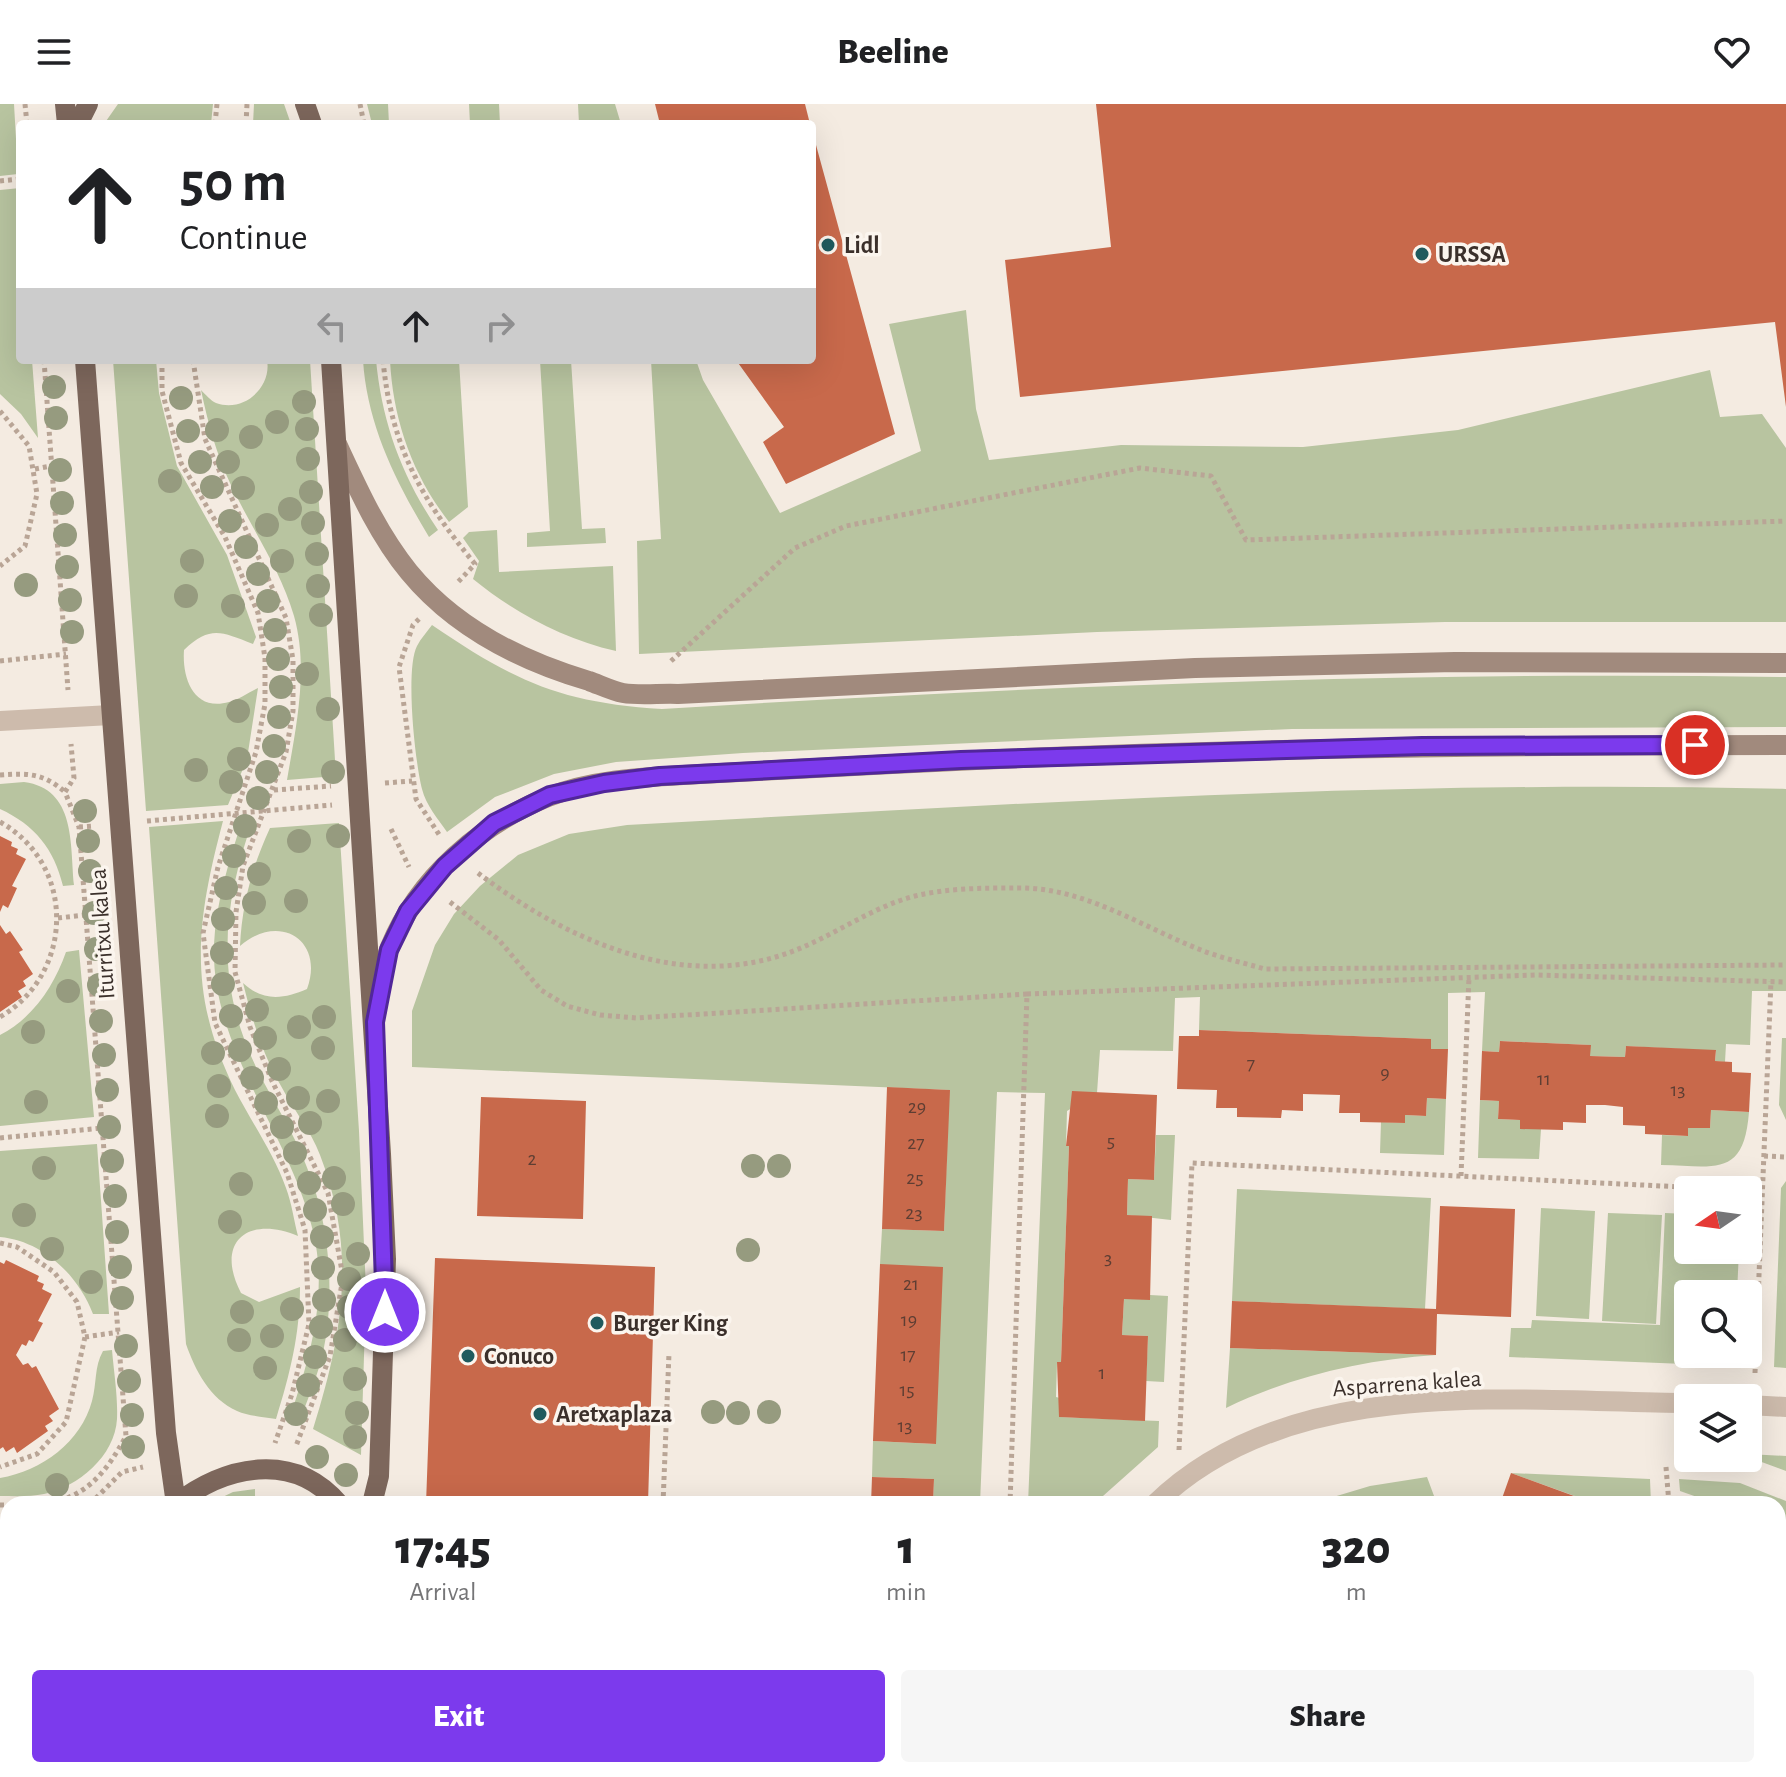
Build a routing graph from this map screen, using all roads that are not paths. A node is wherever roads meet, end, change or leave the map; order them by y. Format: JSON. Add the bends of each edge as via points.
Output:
{"nodes":[{"id":1,"x":85,"y":364,"type":"edge"},
{"id":2,"x":331,"y":364,"type":"edge"},
{"id":3,"x":337,"y":444,"type":"junction"},
{"id":4,"x":1786,"y":663,"type":"edge"},
{"id":5,"x":111,"y":715,"type":"junction"},
{"id":6,"x":0,"y":721,"type":"edge"},
{"id":7,"x":1786,"y":745,"type":"edge"},
{"id":8,"x":375,"y":1022,"type":"junction"},
{"id":9,"x":1674,"y":1403,"type":"edge"},
{"id":10,"x":1762,"y":1406,"type":"edge"},
{"id":11,"x":1786,"y":1407,"type":"edge"},
{"id":12,"x":174,"y":1496,"type":"edge"},
{"id":13,"x":186,"y":1496,"type":"edge"},
{"id":14,"x":329,"y":1496,"type":"edge"},
{"id":15,"x":374,"y":1496,"type":"edge"},
{"id":16,"x":1165,"y":1496,"type":"edge"}],
"edges":[{"from":1,"to":5,"type":"main road","name":"Iturritxu kalea"},
{"from":2,"to":3,"type":"main road"},
{"from":3,"to":4,"type":"main road","via":[[387,540],[437,601],[492,643],[623,693],[1195,668]]},
{"from":3,"to":8,"type":"main road"},
{"from":5,"to":6,"type":"street"},
{"from":5,"to":12,"type":"main road","name":"Iturritxu kalea"},
{"from":7,"to":8,"type":"main road","via":[[1208,750],[604,783],[550,795],[494,823],[428,885],[389,950]]},
{"from":8,"to":15,"type":"main road","via":[[386,1274]]},
{"from":9,"to":16,"type":"street","name":"Asparrena kalea","via":[[1471,1402],[1328,1414],[1253,1439]]},
{"from":10,"to":11,"type":"street"},
{"from":13,"to":14,"type":"main road","via":[[235,1471],[269,1469],[314,1483]]}]}
